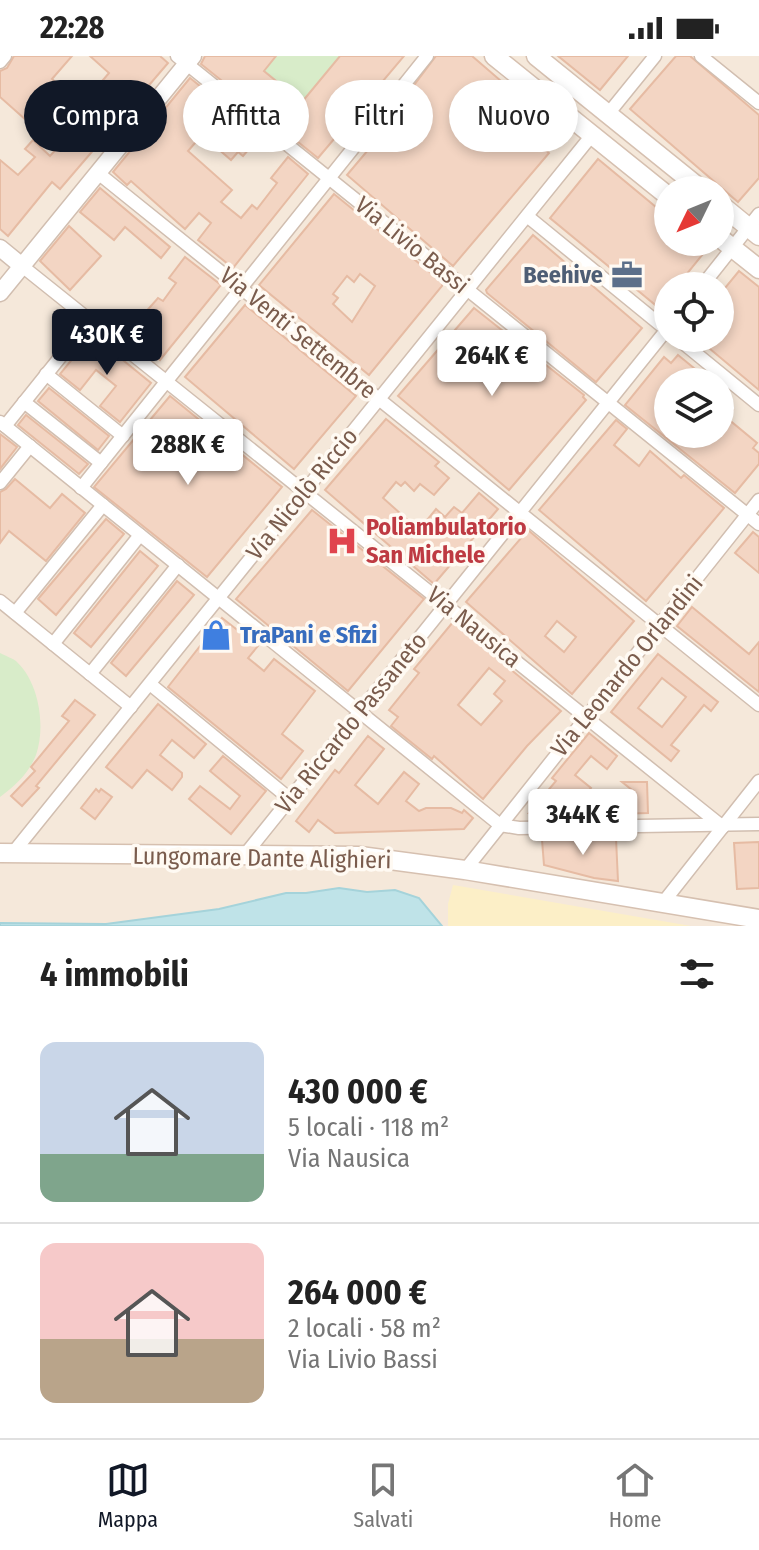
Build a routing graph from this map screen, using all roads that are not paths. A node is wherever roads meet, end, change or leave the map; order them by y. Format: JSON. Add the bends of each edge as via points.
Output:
{"nodes":[{"id":1,"x":5,"y":56,"type":"edge"},
{"id":2,"x":427,"y":56,"type":"edge"},
{"id":3,"x":494,"y":56,"type":"edge"},
{"id":4,"x":536,"y":56,"type":"edge"},
{"id":5,"x":655,"y":56,"type":"edge"},
{"id":6,"x":701,"y":56,"type":"edge"},
{"id":7,"x":186,"y":59,"type":"edge"},
{"id":8,"x":0,"y":62,"type":"edge"},
{"id":9,"x":759,"y":103,"type":"edge"},
{"id":10,"x":608,"y":114,"type":"junction"},
{"id":11,"x":592,"y":135,"type":"junction"},
{"id":12,"x":98,"y":173,"type":"junction"},
{"id":13,"x":685,"y":176,"type":"edge"},
{"id":14,"x":329,"y":178,"type":"junction"},
{"id":15,"x":654,"y":185,"type":"edge"},
{"id":16,"x":734,"y":213,"type":"edge"},
{"id":17,"x":527,"y":216,"type":"junction"},
{"id":18,"x":755,"y":226,"type":"edge"},
{"id":19,"x":734,"y":238,"type":"edge"},
{"id":20,"x":0,"y":248,"type":"edge"},
{"id":21,"x":734,"y":249,"type":"edge"},
{"id":22,"x":22,"y":266,"type":"junction"},
{"id":23,"x":759,"y":269,"type":"edge"},
{"id":24,"x":241,"y":288,"type":"junction"},
{"id":25,"x":468,"y":290,"type":"junction"},
{"id":26,"x":0,"y":293,"type":"edge"},
{"id":27,"x":654,"y":319,"type":"edge"},
{"id":28,"x":90,"y":320,"type":"junction"},
{"id":29,"x":654,"y":347,"type":"edge"},
{"id":30,"x":694,"y":352,"type":"edge"},
{"id":31,"x":46,"y":374,"type":"junction"},
{"id":32,"x":167,"y":381,"type":"junction"},
{"id":33,"x":379,"y":399,"type":"junction"},
{"id":34,"x":24,"y":402,"type":"junction"},
{"id":35,"x":608,"y":403,"type":"junction"},
{"id":36,"x":759,"y":405,"type":"edge"},
{"id":37,"x":2,"y":424,"type":"edge"},
{"id":38,"x":123,"y":436,"type":"junction"},
{"id":39,"x":30,"y":446,"type":"junction"},
{"id":40,"x":101,"y":463,"type":"junction"},
{"id":41,"x":0,"y":483,"type":"edge"},
{"id":42,"x":81,"y":488,"type":"junction"},
{"id":43,"x":304,"y":492,"type":"junction"},
{"id":44,"x":759,"y":500,"type":"edge"},
{"id":45,"x":103,"y":505,"type":"junction"},
{"id":46,"x":520,"y":513,"type":"junction"},
{"id":47,"x":747,"y":515,"type":"junction"},
{"id":48,"x":759,"y":524,"type":"edge"},
{"id":49,"x":140,"y":535,"type":"junction"},
{"id":50,"x":178,"y":565,"type":"junction"},
{"id":51,"x":219,"y":598,"type":"junction"},
{"id":52,"x":0,"y":601,"type":"edge"},
{"id":53,"x":446,"y":605,"type":"junction"},
{"id":54,"x":15,"y":613,"type":"junction"},
{"id":55,"x":660,"y":625,"type":"junction"},
{"id":56,"x":53,"y":644,"type":"junction"},
{"id":57,"x":90,"y":674,"type":"junction"},
{"id":58,"x":150,"y":684,"type":"junction"},
{"id":59,"x":759,"y":705,"type":"edge"},
{"id":60,"x":131,"y":707,"type":"junction"},
{"id":61,"x":359,"y":712,"type":"junction"},
{"id":62,"x":586,"y":717,"type":"junction"},
{"id":63,"x":759,"y":781,"type":"edge"},
{"id":64,"x":290,"y":799,"type":"junction"},
{"id":65,"x":759,"y":824,"type":"edge"},
{"id":66,"x":500,"y":825,"type":"junction"},
{"id":67,"x":723,"y":827,"type":"junction"},
{"id":68,"x":6,"y":853,"type":"edge"},
{"id":69,"x":244,"y":856,"type":"junction"},
{"id":70,"x":465,"y":870,"type":"junction"},
{"id":71,"x":662,"y":904,"type":"junction"},
{"id":72,"x":759,"y":919,"type":"edge"}],
"edges":[{"from":1,"to":8,"type":"street"},
{"from":2,"to":14,"type":"street"},
{"from":3,"to":11,"type":"main road"},
{"from":4,"to":10,"type":"main road"},
{"from":5,"to":10,"type":"street"},
{"from":6,"to":9,"type":"street"},
{"from":7,"to":12,"type":"street"},
{"from":7,"to":14,"type":"street","name":"Via Livio Bassi"},
{"from":10,"to":13,"type":"main road"},
{"from":11,"to":15,"type":"main road"},
{"from":11,"to":17,"type":"street","name":"Via Nicolò Riccio"},
{"from":12,"to":22,"type":"street"},
{"from":12,"to":24,"type":"street","name":"Via Venti Settembre"},
{"from":14,"to":24,"type":"street"},
{"from":14,"to":25,"type":"street","name":"Via Livio Bassi"},
{"from":16,"to":18,"type":"main road"},
{"from":17,"to":25,"type":"street","name":"Via Nicolò Riccio"},
{"from":17,"to":27,"type":"street"},
{"from":18,"to":19,"type":"street"},
{"from":20,"to":22,"type":"street","name":"Via Nausica"},
{"from":21,"to":23,"type":"main road"},
{"from":22,"to":26,"type":"street"},
{"from":22,"to":28,"type":"street","name":"Via Nausica"},
{"from":24,"to":32,"type":"street"},
{"from":24,"to":33,"type":"street","name":"Via Venti Settembre"},
{"from":25,"to":33,"type":"street","name":"Via Nicolò Riccio"},
{"from":25,"to":35,"type":"street","name":"Via Livio Bassi"},
{"from":28,"to":31,"type":"street"},
{"from":28,"to":32,"type":"street","name":"Via Nausica"},
{"from":29,"to":35,"type":"street","name":"Via Riccardo Passaneto"},
{"from":30,"to":36,"type":"street"},
{"from":31,"to":34,"type":"street"},
{"from":31,"to":38,"type":"street"},
{"from":32,"to":38,"type":"street"},
{"from":32,"to":43,"type":"street","name":"Via Nausica"},
{"from":33,"to":43,"type":"street","name":"Via Nicolò Riccio"},
{"from":33,"to":46,"type":"street","name":"Via Venti Settembre"},
{"from":34,"to":37,"type":"street"},
{"from":34,"to":40,"type":"street"},
{"from":35,"to":46,"type":"street","name":"Via Riccardo Passaneto"},
{"from":35,"to":47,"type":"street","name":"Via Livio Bassi"},
{"from":37,"to":39,"type":"street"},
{"from":38,"to":40,"type":"street"},
{"from":39,"to":41,"type":"street"},
{"from":39,"to":42,"type":"street"},
{"from":40,"to":42,"type":"street"},
{"from":42,"to":45,"type":"street"},
{"from":43,"to":51,"type":"street","name":"Via Nicolò Riccio"},
{"from":43,"to":53,"type":"street","name":"Via Nausica"},
{"from":44,"to":47,"type":"street","name":"Via Leonardo Orlandini"},
{"from":45,"to":49,"type":"street"},
{"from":45,"to":54,"type":"street"},
{"from":46,"to":53,"type":"street","name":"Via Riccardo Passaneto"},
{"from":46,"to":55,"type":"street","name":"Via Venti Settembre"},
{"from":47,"to":48,"type":"street","name":"Via Livio Bassi"},
{"from":47,"to":55,"type":"street","name":"Via Leonardo Orlandini"},
{"from":49,"to":50,"type":"street"},
{"from":49,"to":56,"type":"street"},
{"from":50,"to":51,"type":"street"},
{"from":50,"to":57,"type":"street"},
{"from":51,"to":58,"type":"street","name":"Via Nicolò Riccio"},
{"from":51,"to":61,"type":"street"},
{"from":52,"to":54,"type":"street"},
{"from":53,"to":61,"type":"street","name":"Via Riccardo Passaneto"},
{"from":53,"to":62,"type":"street","name":"Via Nausica"},
{"from":54,"to":56,"type":"street"},
{"from":55,"to":59,"type":"street","name":"Via Venti Settembre"},
{"from":55,"to":62,"type":"street","name":"Via Leonardo Orlandini"},
{"from":56,"to":57,"type":"street"},
{"from":57,"to":60,"type":"street"},
{"from":58,"to":60,"type":"street","name":"Via Nicolò Riccio"},
{"from":58,"to":64,"type":"street"},
{"from":60,"to":68,"type":"street","name":"Via Nicolò Riccio"},
{"from":61,"to":64,"type":"street","name":"Via Riccardo Passaneto"},
{"from":61,"to":66,"type":"street"},
{"from":62,"to":66,"type":"street","name":"Via Leonardo Orlandini"},
{"from":62,"to":67,"type":"street","name":"Via Nausica"},
{"from":63,"to":67,"type":"street"},
{"from":64,"to":69,"type":"street","name":"Via Riccardo Passaneto"},
{"from":65,"to":67,"type":"street"},
{"from":66,"to":67,"type":"street"},
{"from":66,"to":70,"type":"street","name":"Via Leonardo Orlandini"},
{"from":67,"to":71,"type":"street"},
{"from":68,"to":69,"type":"main road","name":"Lungomare Dante Alighieri"},
{"from":69,"to":70,"type":"main road","name":"Lungomare Dante Alighieri","via":[[360,856]]},
{"from":70,"to":71,"type":"main road","name":"Lungomare Dante Alighieri"},
{"from":71,"to":72,"type":"main road","name":"Lungomare Dante Alighieri"}]}
